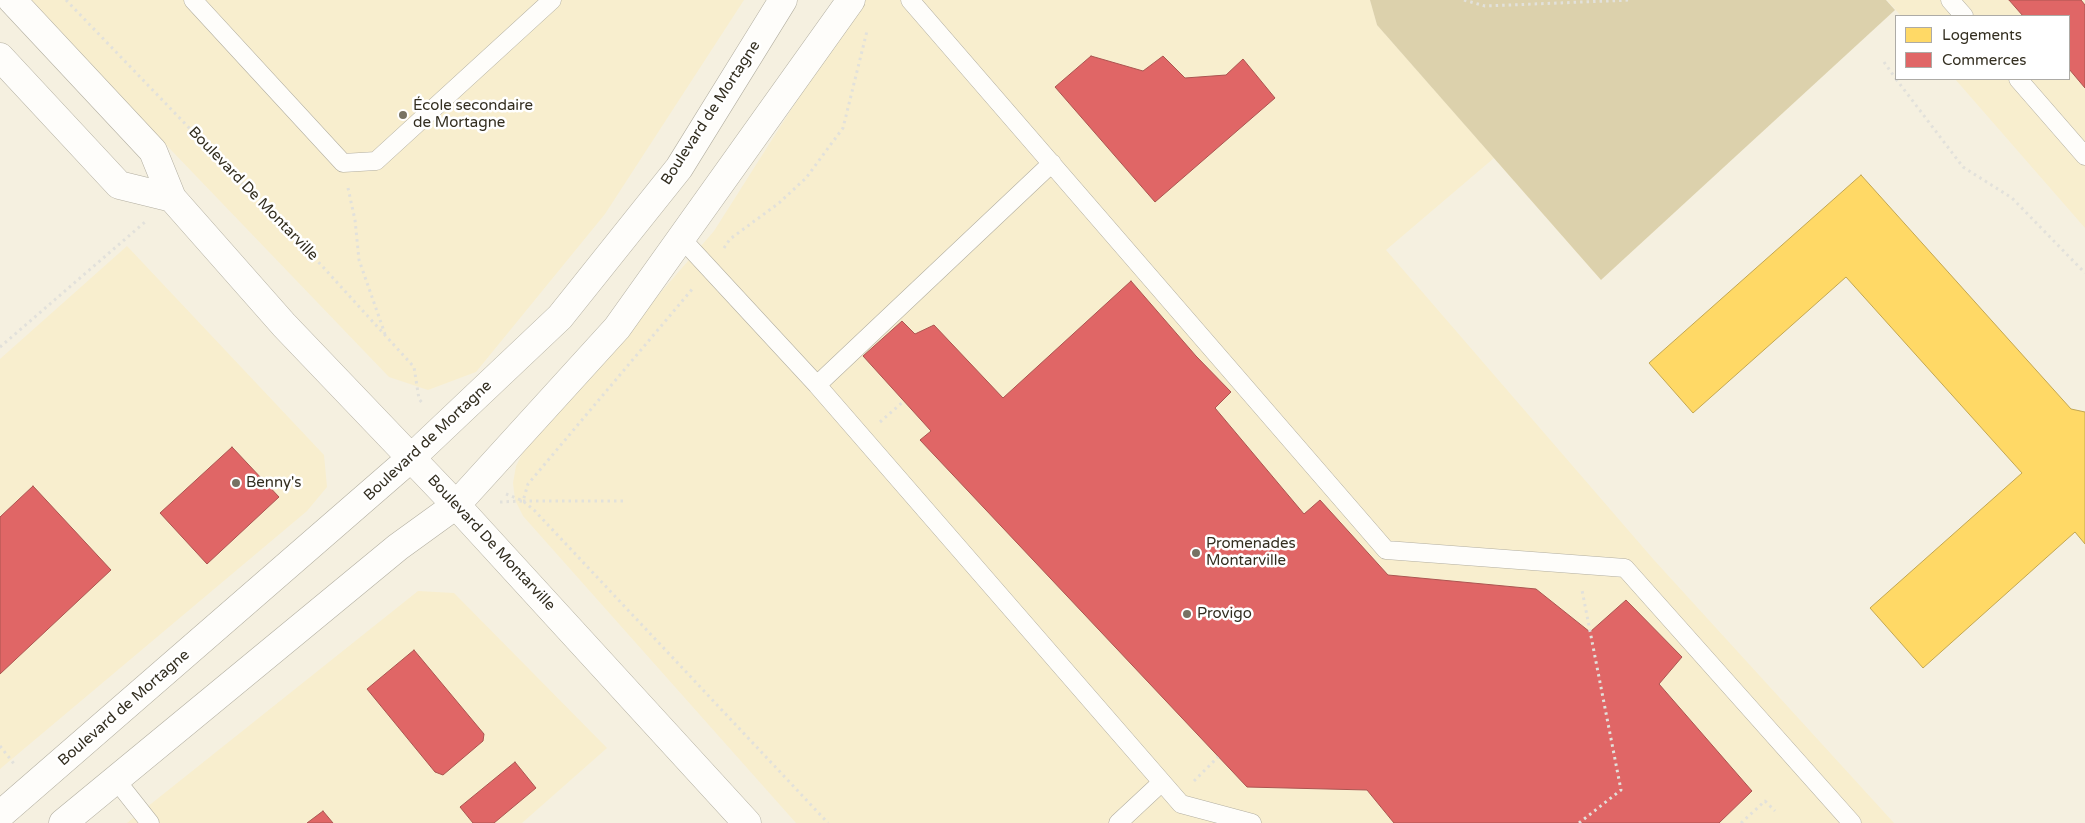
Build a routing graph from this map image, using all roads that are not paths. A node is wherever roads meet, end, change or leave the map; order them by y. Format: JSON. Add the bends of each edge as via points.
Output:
{"nodes":[{"id":1,"x":12,"y":0,"type":"edge"},
{"id":2,"x":193,"y":0,"type":"edge"},
{"id":3,"x":552,"y":0,"type":"edge"},
{"id":4,"x":783,"y":0,"type":"edge"},
{"id":5,"x":852,"y":0,"type":"edge"},
{"id":6,"x":910,"y":0,"type":"edge"},
{"id":7,"x":1950,"y":0,"type":"edge"},
{"id":8,"x":1963,"y":15,"type":"edge"},
{"id":9,"x":0,"y":57,"type":"edge"},
{"id":10,"x":2019,"y":80,"type":"edge"},
{"id":11,"x":2085,"y":156,"type":"edge"},
{"id":12,"x":1052,"y":163,"type":"junction"},
{"id":13,"x":172,"y":198,"type":"junction"},
{"id":14,"x":682,"y":239,"type":"junction"},
{"id":15,"x":817,"y":384,"type":"junction"},
{"id":16,"x":411,"y":458,"type":"junction"},
{"id":17,"x":456,"y":505,"type":"junction"},
{"id":18,"x":116,"y":780,"type":"junction"},
{"id":19,"x":1162,"y":782,"type":"junction"},
{"id":20,"x":0,"y":816,"type":"edge"},
{"id":21,"x":63,"y":823,"type":"edge"},
{"id":22,"x":150,"y":823,"type":"edge"},
{"id":23,"x":747,"y":823,"type":"edge"},
{"id":24,"x":1118,"y":823,"type":"edge"},
{"id":25,"x":1252,"y":823,"type":"edge"},
{"id":26,"x":1852,"y":823,"type":"edge"}],
"edges":[{"from":1,"to":13,"type":"street","name":"Boulevard De Montarville","via":[[153,151]]},
{"from":2,"to":3,"type":"lane","via":[[343,163],[376,161]]},
{"from":4,"to":16,"type":"street","name":"Boulevard de Mortagne","via":[[678,168],[560,317]]},
{"from":5,"to":14,"type":"street"},
{"from":6,"to":12,"type":"lane"},
{"from":7,"to":8,"type":"lane"},
{"from":9,"to":13,"type":"street","via":[[119,185]]},
{"from":10,"to":11,"type":"lane"},
{"from":12,"to":15,"type":"lane"},
{"from":12,"to":26,"type":"lane","via":[[1386,550],[1625,568]]},
{"from":13,"to":16,"type":"street","name":"Boulevard De Montarville","via":[[284,325]]},
{"from":14,"to":15,"type":"lane"},
{"from":14,"to":17,"type":"street","via":[[617,328]]},
{"from":15,"to":19,"type":"lane"},
{"from":16,"to":17,"type":"street","name":"Boulevard De Montarville"},
{"from":16,"to":20,"type":"street","name":"Boulevard de Mortagne"},
{"from":17,"to":18,"type":"street","via":[[398,547]]},
{"from":17,"to":23,"type":"street","name":"Boulevard De Montarville"},
{"from":18,"to":21,"type":"street"},
{"from":18,"to":22,"type":"lane"},
{"from":19,"to":24,"type":"lane"},
{"from":19,"to":25,"type":"lane","via":[[1182,804]]}]}
